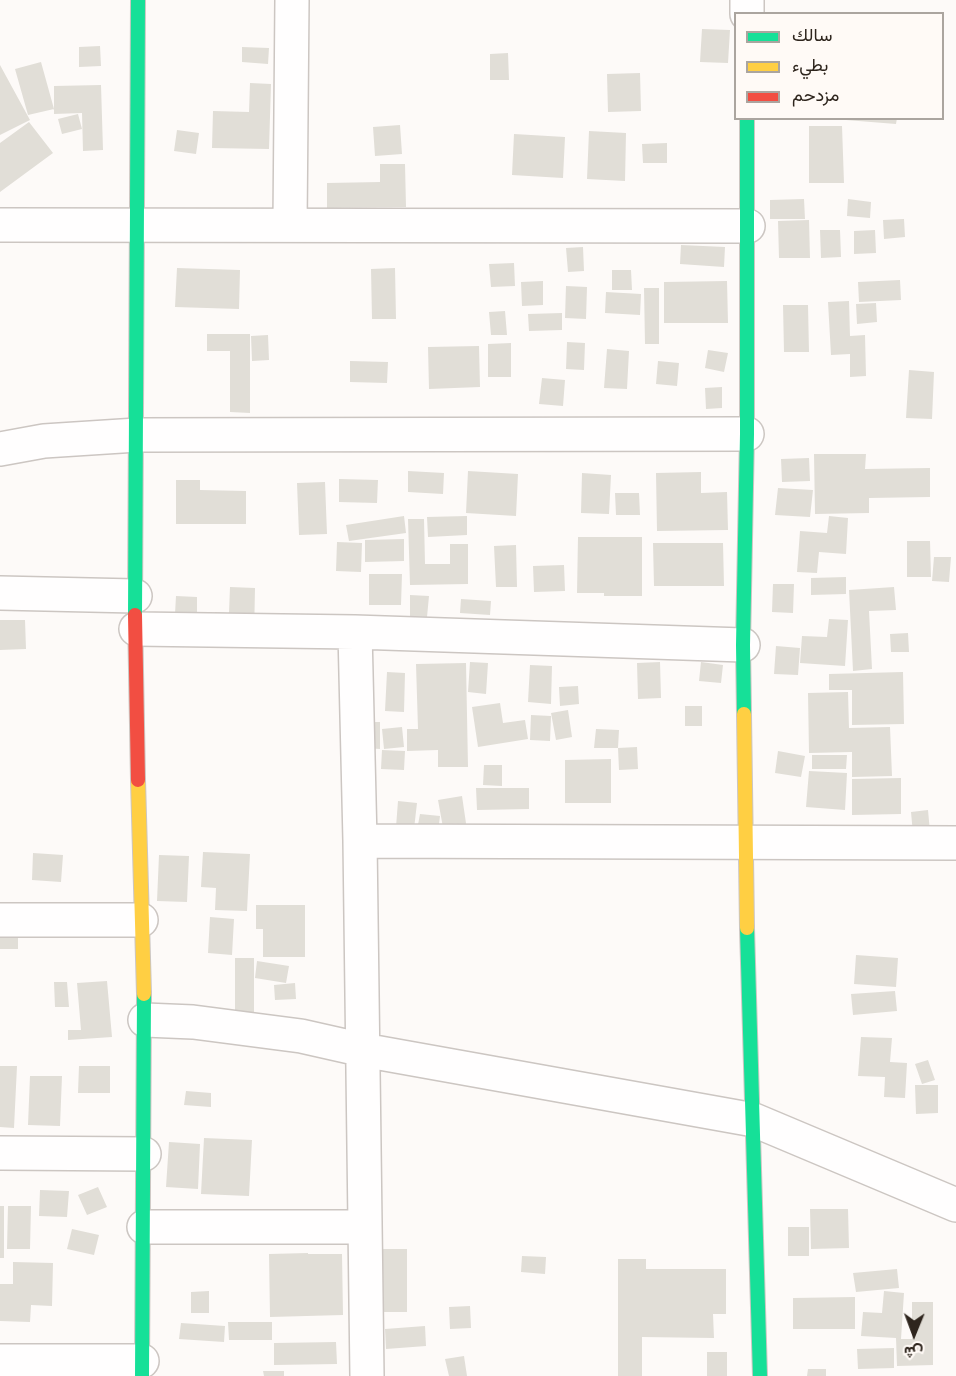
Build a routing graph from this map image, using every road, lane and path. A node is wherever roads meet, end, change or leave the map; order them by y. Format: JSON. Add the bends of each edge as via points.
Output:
{"nodes":[{"id":1,"x":138,"y":0,"type":"edge"},
{"id":2,"x":292,"y":0,"type":"edge"},
{"id":3,"x":747,"y":120,"type":"edge"},
{"id":4,"x":290,"y":224,"type":"junction"},
{"id":5,"x":0,"y":225,"type":"edge"},
{"id":6,"x":137,"y":226,"type":"junction"},
{"id":7,"x":748,"y":226,"type":"junction"},
{"id":8,"x":747,"y":434,"type":"junction"},
{"id":9,"x":137,"y":435,"type":"junction"},
{"id":10,"x":0,"y":449,"type":"edge"},
{"id":11,"x":0,"y":593,"type":"edge"},
{"id":12,"x":135,"y":596,"type":"junction"},
{"id":13,"x":136,"y":629,"type":"junction"},
{"id":14,"x":355,"y":632,"type":"junction"},
{"id":15,"x":744,"y":645,"type":"junction"},
{"id":16,"x":360,"y":841,"type":"junction"},
{"id":17,"x":956,"y":843,"type":"edge"},
{"id":18,"x":745,"y":844,"type":"junction"},
{"id":19,"x":0,"y":920,"type":"edge"},
{"id":20,"x":141,"y":920,"type":"junction"},
{"id":21,"x":145,"y":1020,"type":"junction"},
{"id":22,"x":363,"y":1050,"type":"junction"},
{"id":23,"x":754,"y":1120,"type":"junction"},
{"id":24,"x":0,"y":1153,"type":"edge"},
{"id":25,"x":144,"y":1154,"type":"junction"},
{"id":26,"x":956,"y":1206,"type":"edge"},
{"id":27,"x":144,"y":1227,"type":"junction"},
{"id":28,"x":365,"y":1227,"type":"junction"},
{"id":29,"x":0,"y":1360,"type":"edge"},
{"id":30,"x":142,"y":1369,"type":"edge"},
{"id":31,"x":367,"y":1376,"type":"edge"},
{"id":32,"x":759,"y":1376,"type":"edge"}],
"edges":[{"from":1,"to":6,"type":"street"},
{"from":2,"to":4,"type":"street"},
{"from":3,"to":7,"type":"street"},
{"from":4,"to":6,"type":"street"},
{"from":4,"to":7,"type":"street"},
{"from":5,"to":6,"type":"street"},
{"from":6,"to":9,"type":"street"},
{"from":7,"to":8,"type":"street"},
{"from":8,"to":9,"type":"street"},
{"from":8,"to":15,"type":"street"},
{"from":9,"to":10,"type":"street","via":[[44,441]]},
{"from":9,"to":12,"type":"street"},
{"from":11,"to":12,"type":"street"},
{"from":12,"to":13,"type":"street"},
{"from":13,"to":14,"type":"street"},
{"from":13,"to":20,"type":"street"},
{"from":14,"to":15,"type":"street"},
{"from":14,"to":16,"type":"street"},
{"from":15,"to":18,"type":"street"},
{"from":16,"to":18,"type":"street"},
{"from":16,"to":22,"type":"street"},
{"from":17,"to":18,"type":"street"},
{"from":18,"to":23,"type":"street"},
{"from":19,"to":20,"type":"street"},
{"from":20,"to":21,"type":"street"},
{"from":21,"to":22,"type":"street","via":[[250,1028]]},
{"from":21,"to":25,"type":"street"},
{"from":22,"to":23,"type":"street"},
{"from":22,"to":28,"type":"street"},
{"from":23,"to":26,"type":"street"},
{"from":23,"to":32,"type":"street"},
{"from":24,"to":25,"type":"street"},
{"from":25,"to":27,"type":"street"},
{"from":27,"to":28,"type":"street"},
{"from":27,"to":30,"type":"street"},
{"from":28,"to":31,"type":"street"},
{"from":29,"to":30,"type":"street"}]}
